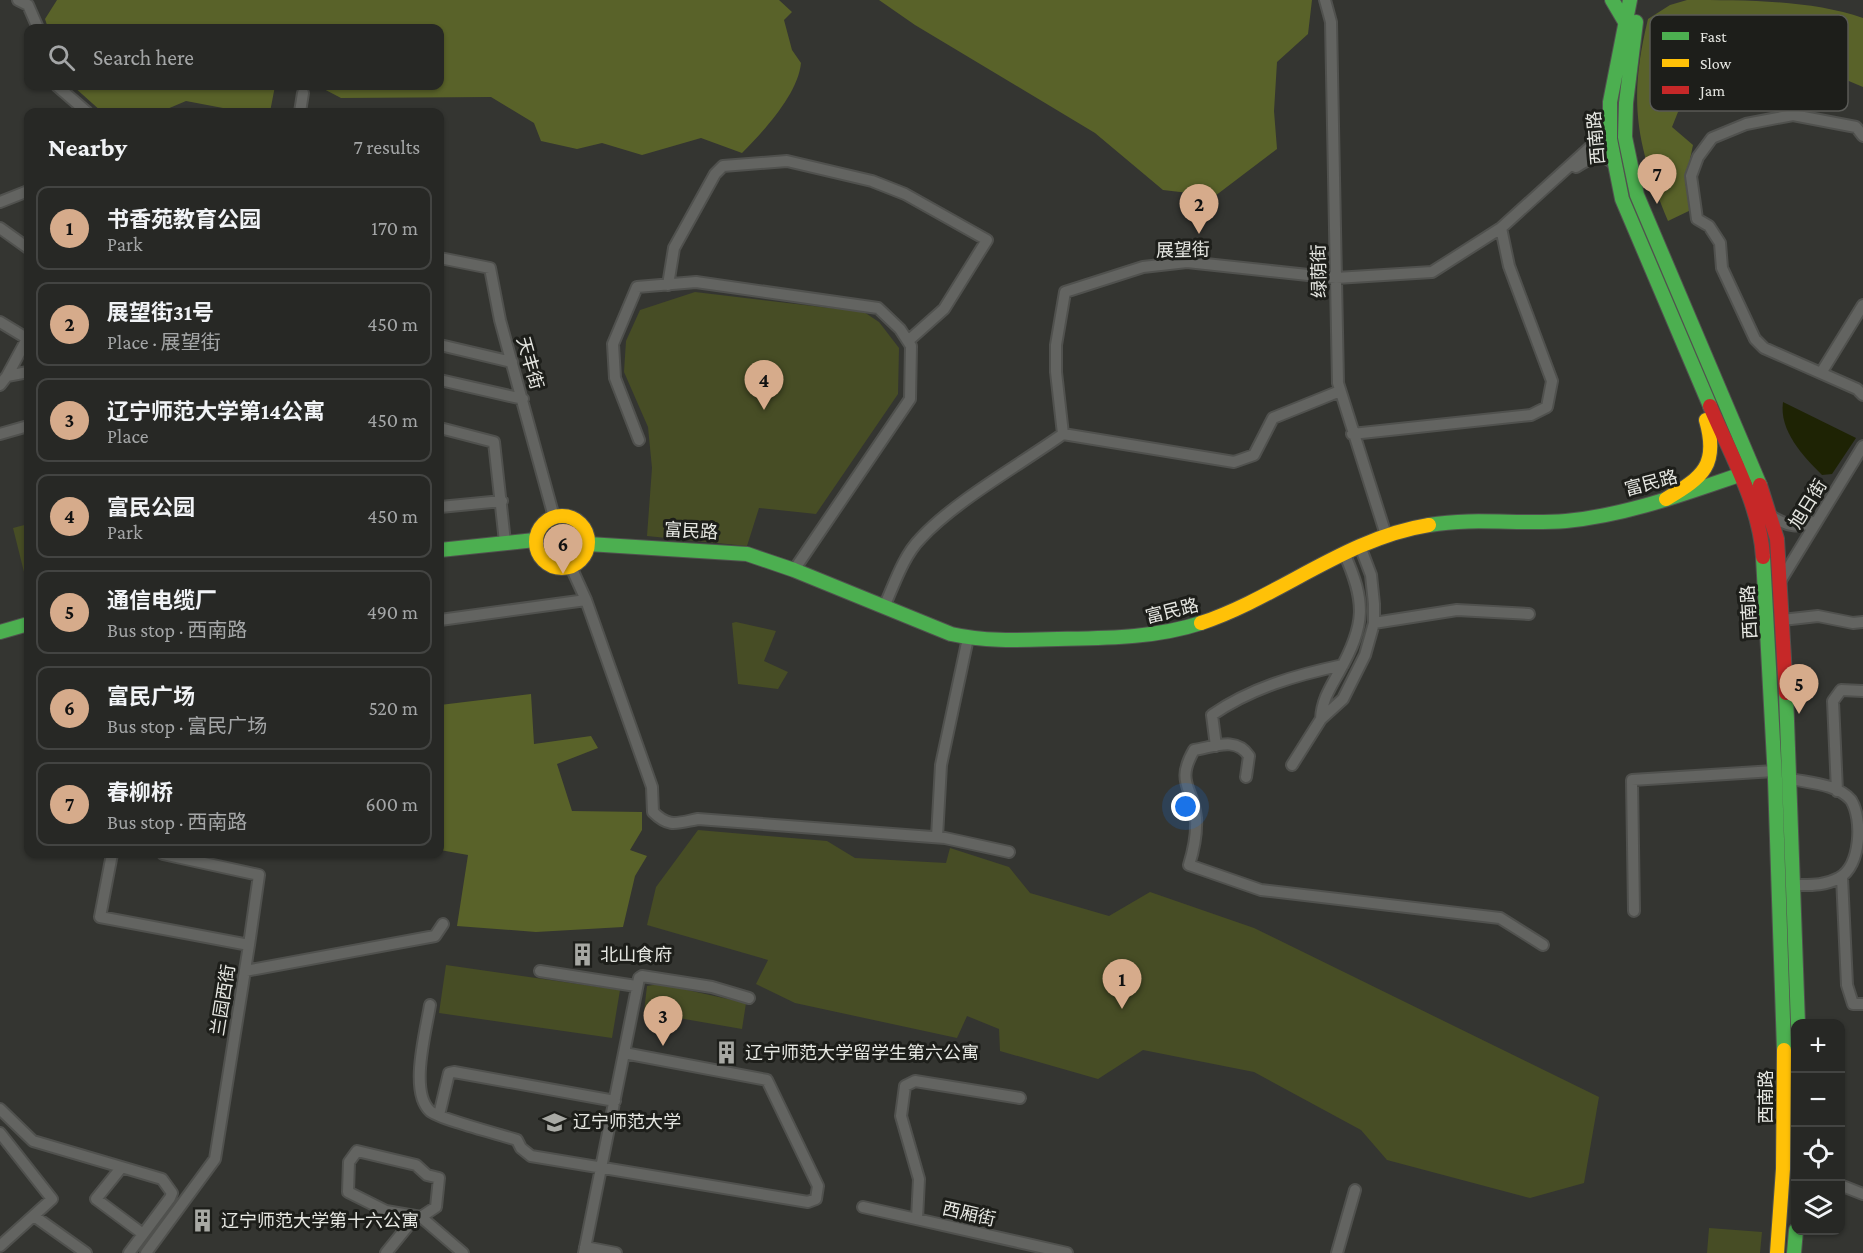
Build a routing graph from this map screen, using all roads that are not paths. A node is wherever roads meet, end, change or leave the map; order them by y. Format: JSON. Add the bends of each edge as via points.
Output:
{"nodes":[{"id":1,"x":1325,"y":0,"type":"edge"},
{"id":2,"x":1612,"y":0,"type":"edge"},
{"id":3,"x":1630,"y":0,"type":"edge"},
{"id":4,"x":1640,"y":0,"type":"edge"},
{"id":5,"x":27,"y":2,"type":"edge"},
{"id":6,"x":1625,"y":22,"type":"junction"},
{"id":7,"x":36,"y":24,"type":"edge"},
{"id":8,"x":62,"y":90,"type":"edge"},
{"id":9,"x":303,"y":93,"type":"dead end"},
{"id":10,"x":82,"y":108,"type":"edge"},
{"id":11,"x":301,"y":108,"type":"edge"},
{"id":12,"x":1610,"y":121,"type":"junction"},
{"id":13,"x":1863,"y":136,"type":"edge"},
{"id":14,"x":1615,"y":165,"type":"junction"},
{"id":15,"x":1553,"y":182,"type":"junction"},
{"id":16,"x":24,"y":193,"type":"edge"},
{"id":17,"x":0,"y":202,"type":"edge"},
{"id":18,"x":0,"y":228,"type":"edge"},
{"id":19,"x":1501,"y":228,"type":"junction"},
{"id":20,"x":24,"y":245,"type":"edge"},
{"id":21,"x":444,"y":259,"type":"edge"},
{"id":22,"x":1336,"y":278,"type":"junction"},
{"id":23,"x":668,"y":285,"type":"junction"},
{"id":24,"x":1863,"y":305,"type":"edge"},
{"id":25,"x":0,"y":322,"type":"edge"},
{"id":26,"x":24,"y":337,"type":"edge"},
{"id":27,"x":908,"y":340,"type":"junction"},
{"id":28,"x":24,"y":346,"type":"edge"},
{"id":29,"x":444,"y":346,"type":"edge"},
{"id":30,"x":512,"y":362,"type":"junction"},
{"id":31,"x":1695,"y":372,"type":"junction"},
{"id":32,"x":24,"y":373,"type":"edge"},
{"id":33,"x":1821,"y":373,"type":"junction"},
{"id":34,"x":3,"y":381,"type":"edge"},
{"id":35,"x":444,"y":381,"type":"edge"},
{"id":36,"x":1340,"y":391,"type":"junction"},
{"id":37,"x":1863,"y":394,"type":"edge"},
{"id":38,"x":523,"y":399,"type":"junction"},
{"id":39,"x":24,"y":427,"type":"edge"},
{"id":40,"x":444,"y":429,"type":"edge"},
{"id":41,"x":0,"y":434,"type":"edge"},
{"id":42,"x":1063,"y":434,"type":"junction"},
{"id":43,"x":1352,"y":434,"type":"junction"},
{"id":44,"x":639,"y":440,"type":"dead end"},
{"id":45,"x":1863,"y":446,"type":"edge"},
{"id":46,"x":1754,"y":470,"type":"junction"},
{"id":47,"x":1739,"y":475,"type":"junction"},
{"id":48,"x":1666,"y":500,"type":"junction"},
{"id":49,"x":502,"y":501,"type":"junction"},
{"id":50,"x":444,"y":507,"type":"edge"},
{"id":51,"x":1771,"y":516,"type":"junction"},
{"id":52,"x":554,"y":517,"type":"junction"},
{"id":53,"x":1817,"y":520,"type":"junction"},
{"id":54,"x":1386,"y":535,"type":"junction"},
{"id":55,"x":535,"y":540,"type":"junction"},
{"id":56,"x":505,"y":542,"type":"junction"},
{"id":57,"x":588,"y":544,"type":"junction"},
{"id":58,"x":1360,"y":546,"type":"junction"},
{"id":59,"x":444,"y":550,"type":"edge"},
{"id":60,"x":1344,"y":553,"type":"junction"},
{"id":61,"x":571,"y":567,"type":"junction"},
{"id":62,"x":794,"y":570,"type":"junction"},
{"id":63,"x":1781,"y":580,"type":"junction"},
{"id":64,"x":586,"y":600,"type":"junction"},
{"id":65,"x":884,"y":608,"type":"junction"},
{"id":66,"x":1529,"y":614,"type":"dead end"},
{"id":67,"x":444,"y":619,"type":"edge"},
{"id":68,"x":1782,"y":620,"type":"junction"},
{"id":69,"x":1374,"y":622,"type":"junction"},
{"id":70,"x":1863,"y":622,"type":"edge"},
{"id":71,"x":24,"y":625,"type":"edge"},
{"id":72,"x":0,"y":632,"type":"edge"},
{"id":73,"x":968,"y":638,"type":"junction"},
{"id":74,"x":1343,"y":665,"type":"junction"},
{"id":75,"x":1863,"y":691,"type":"edge"},
{"id":76,"x":1321,"y":719,"type":"junction"},
{"id":77,"x":1216,"y":746,"type":"junction"},
{"id":78,"x":1292,"y":765,"type":"dead end"},
{"id":79,"x":1774,"y":771,"type":"junction"},
{"id":80,"x":1246,"y":777,"type":"dead end"},
{"id":81,"x":1791,"y":779,"type":"junction"},
{"id":82,"x":1837,"y":791,"type":"junction"},
{"id":83,"x":1861,"y":815,"type":"edge"},
{"id":84,"x":938,"y":837,"type":"junction"},
{"id":85,"x":1009,"y":852,"type":"dead end"},
{"id":86,"x":1860,"y":853,"type":"edge"},
{"id":87,"x":111,"y":858,"type":"edge"},
{"id":88,"x":180,"y":858,"type":"edge"},
{"id":89,"x":1842,"y":877,"type":"junction"},
{"id":90,"x":1794,"y":885,"type":"junction"},
{"id":91,"x":1634,"y":911,"type":"dead end"},
{"id":92,"x":443,"y":924,"type":"dead end"},
{"id":93,"x":249,"y":945,"type":"junction"},
{"id":94,"x":1543,"y":945,"type":"dead end"},
{"id":95,"x":245,"y":971,"type":"junction"},
{"id":96,"x":540,"y":971,"type":"dead end"},
{"id":97,"x":636,"y":986,"type":"junction"},
{"id":98,"x":749,"y":998,"type":"dead end"},
{"id":99,"x":1863,"y":1004,"type":"edge"},
{"id":100,"x":430,"y":1005,"type":"dead end"},
{"id":101,"x":1798,"y":1019,"type":"edge"},
{"id":102,"x":624,"y":1053,"type":"junction"},
{"id":103,"x":1020,"y":1098,"type":"dead end"},
{"id":104,"x":615,"y":1101,"type":"junction"},
{"id":105,"x":0,"y":1109,"type":"edge"},
{"id":106,"x":439,"y":1115,"type":"junction"},
{"id":107,"x":0,"y":1133,"type":"edge"},
{"id":108,"x":121,"y":1168,"type":"junction"},
{"id":109,"x":601,"y":1170,"type":"junction"},
{"id":110,"x":1845,"y":1187,"type":"edge"},
{"id":111,"x":1355,"y":1190,"type":"dead end"},
{"id":112,"x":1863,"y":1194,"type":"edge"},
{"id":113,"x":863,"y":1207,"type":"dead end"},
{"id":114,"x":34,"y":1216,"type":"junction"},
{"id":115,"x":419,"y":1217,"type":"junction"},
{"id":116,"x":917,"y":1219,"type":"junction"},
{"id":117,"x":143,"y":1234,"type":"junction"},
{"id":118,"x":1796,"y":1235,"type":"edge"},
{"id":119,"x":0,"y":1246,"type":"edge"},
{"id":120,"x":585,"y":1250,"type":"edge"},
{"id":121,"x":148,"y":1252,"type":"edge"},
{"id":122,"x":86,"y":1253,"type":"edge"},
{"id":123,"x":129,"y":1253,"type":"edge"},
{"id":124,"x":386,"y":1253,"type":"edge"},
{"id":125,"x":463,"y":1253,"type":"edge"},
{"id":126,"x":616,"y":1253,"type":"edge"},
{"id":127,"x":1067,"y":1253,"type":"edge"},
{"id":128,"x":1337,"y":1253,"type":"edge"},
{"id":129,"x":1777,"y":1253,"type":"edge"},
{"id":130,"x":1794,"y":1253,"type":"edge"}],
"edges":[{"from":1,"to":22,"type":"street","name":"绿荫街","via":[[1331,22]]},
{"from":2,"to":6,"type":"main road"},
{"from":3,"to":6,"type":"main road","name":"西南路"},
{"from":4,"to":46,"type":"main road","name":"西南路","via":[[1633,35],[1625,137],[1637,195]]},
{"from":5,"to":7,"type":"street"},
{"from":6,"to":12,"type":"main road","name":"西南路"},
{"from":8,"to":10,"type":"street"},
{"from":9,"to":11,"type":"street"},
{"from":12,"to":14,"type":"main road","name":"西南路"},
{"from":12,"to":15,"type":"street","name":"展望街","via":[[1598,140]]},
{"from":13,"to":33,"type":"street","via":[[1856,127],[1793,115],[1746,124],[1712,138],[1698,157],[1691,176],[1697,219],[1709,226],[1720,243],[1722,268],[1755,339],[1764,348]]},
{"from":14,"to":15,"type":"street","via":[[1608,157],[1600,156]]},
{"from":14,"to":31,"type":"main road","name":"西南路","via":[[1626,211]]},
{"from":15,"to":19,"type":"street","name":"展望街"},
{"from":16,"to":17,"type":"street"},
{"from":18,"to":20,"type":"street"},
{"from":19,"to":22,"type":"street","name":"展望街","via":[[1432,272]]},
{"from":19,"to":43,"type":"street","via":[[1509,266],[1552,381],[1547,407],[1531,415]]},
{"from":21,"to":30,"type":"street","name":"天丰街","via":[[490,268]]},
{"from":22,"to":36,"type":"street","name":"绿荫街"},
{"from":22,"to":42,"type":"street","name":"展望街","via":[[1187,262],[1143,267],[1065,292],[1056,345]]},
{"from":23,"to":27,"type":"street","via":[[696,282],[878,308]]},
{"from":23,"to":27,"type":"street","via":[[674,248],[715,174],[723,166],[787,161],[872,181],[987,240],[944,309]]},
{"from":23,"to":44,"type":"street","via":[[637,287],[613,344],[615,378]]},
{"from":24,"to":33,"type":"street"},
{"from":25,"to":26,"type":"street"},
{"from":27,"to":62,"type":"street","via":[[912,368],[910,399]]},
{"from":28,"to":34,"type":"street"},
{"from":29,"to":30,"type":"street"},
{"from":30,"to":38,"type":"street","name":"天丰街"},
{"from":31,"to":47,"type":"main road","name":"西南路"},
{"from":31,"to":48,"type":"main road","via":[[1712,438],[1712,457],[1704,474]]},
{"from":32,"to":34,"type":"street"},
{"from":33,"to":37,"type":"street"},
{"from":35,"to":38,"type":"street"},
{"from":36,"to":42,"type":"street","via":[[1273,418],[1254,455],[1234,462]]},
{"from":36,"to":43,"type":"street","name":"绿荫街"},
{"from":38,"to":52,"type":"street","name":"天丰街"},
{"from":39,"to":41,"type":"street"},
{"from":40,"to":49,"type":"street","via":[[494,442]]},
{"from":42,"to":65,"type":"street","via":[[920,538]]},
{"from":43,"to":54,"type":"street","name":"绿荫街"},
{"from":45,"to":53,"type":"street","name":"旭日街"},
{"from":46,"to":47,"type":"main road","name":"富民路"},
{"from":46,"to":51,"type":"main road","name":"西南路"},
{"from":47,"to":48,"type":"main road","name":"富民路"},
{"from":47,"to":79,"type":"main road","name":"西南路","via":[[1762,542]]},
{"from":48,"to":54,"type":"main road","name":"富民路","via":[[1568,521],[1446,523]]},
{"from":49,"to":50,"type":"street"},
{"from":49,"to":56,"type":"street"},
{"from":51,"to":53,"type":"street","via":[[1785,525],[1801,527]]},
{"from":51,"to":63,"type":"main road","name":"西南路"},
{"from":52,"to":55,"type":"main road","via":[[540,527]]},
{"from":52,"to":57,"type":"main road","via":[[563,515],[578,521]]},
{"from":53,"to":63,"type":"street","name":"旭日街"},
{"from":54,"to":58,"type":"main road","name":"富民路"},
{"from":55,"to":56,"type":"main road"},
{"from":55,"to":61,"type":"main road","via":[[537,552],[548,564]]},
{"from":56,"to":59,"type":"main road"},
{"from":57,"to":61,"type":"main road","via":[[583,558]]},
{"from":57,"to":62,"type":"main road","name":"富民路","via":[[729,551],[764,558]]},
{"from":58,"to":60,"type":"main road","name":"富民路"},
{"from":58,"to":69,"type":"street","via":[[1371,575]]},
{"from":60,"to":73,"type":"main road","name":"富民路","via":[[1237,609],[1176,632],[1150,637],[1003,641]]},
{"from":60,"to":74,"type":"street","via":[[1358,585],[1361,605],[1351,650]]},
{"from":61,"to":64,"type":"street"},
{"from":62,"to":65,"type":"main road","name":"富民路"},
{"from":63,"to":68,"type":"main road","name":"西南路"},
{"from":64,"to":67,"type":"street"},
{"from":64,"to":84,"type":"street","via":[[652,787],[653,812],[663,822],[698,819]]},
{"from":65,"to":73,"type":"main road","name":"富民路"},
{"from":66,"to":69,"type":"street","via":[[1457,610]]},
{"from":68,"to":70,"type":"street","via":[[1818,616]]},
{"from":68,"to":81,"type":"main road","name":"西南路"},
{"from":69,"to":76,"type":"street","via":[[1365,655],[1343,699]]},
{"from":71,"to":72,"type":"main road"},
{"from":73,"to":84,"type":"street","via":[[941,765]]},
{"from":74,"to":76,"type":"street","via":[[1322,701]]},
{"from":74,"to":77,"type":"street","via":[[1299,674],[1235,699],[1212,715]]},
{"from":75,"to":82,"type":"street","via":[[1841,690],[1833,701]]},
{"from":76,"to":78,"type":"street"},
{"from":77,"to":80,"type":"street","via":[[1234,743],[1244,747],[1249,756]]},
{"from":77,"to":94,"type":"street","via":[[1194,750],[1186,763],[1184,777],[1196,825],[1190,865],[1261,890],[1500,918]]},
{"from":79,"to":91,"type":"street","via":[[1632,780]]},
{"from":79,"to":129,"type":"main road","name":"西南路","via":[[1785,1095]]},
{"from":81,"to":82,"type":"street"},
{"from":81,"to":90,"type":"main road","name":"西南路"},
{"from":82,"to":83,"type":"street","via":[[1851,800]]},
{"from":83,"to":86,"type":"street"},
{"from":84,"to":85,"type":"street"},
{"from":86,"to":89,"type":"street"},
{"from":87,"to":93,"type":"street","name":"兰园西街","via":[[100,917]]},
{"from":88,"to":93,"type":"street","via":[[259,875]]},
{"from":89,"to":90,"type":"street","via":[[1822,885]]},
{"from":89,"to":99,"type":"street","via":[[1847,985],[1853,1004]]},
{"from":90,"to":101,"type":"main road","name":"西南路"},
{"from":92,"to":95,"type":"street","via":[[435,936]]},
{"from":93,"to":95,"type":"street","name":"兰园西街"},
{"from":95,"to":121,"type":"street","name":"兰园西街","via":[[215,1159]]},
{"from":96,"to":97,"type":"street"},
{"from":97,"to":98,"type":"street","via":[[642,976],[712,987]]},
{"from":97,"to":102,"type":"street"},
{"from":100,"to":106,"type":"street","via":[[419,1085],[421,1099],[431,1112]]},
{"from":102,"to":104,"type":"street"},
{"from":102,"to":109,"type":"street","via":[[767,1080],[818,1186],[818,1194],[808,1202]]},
{"from":103,"to":116,"type":"street","via":[[915,1081],[905,1086],[901,1116],[919,1179]]},
{"from":104,"to":106,"type":"street","via":[[454,1072],[446,1078]]},
{"from":104,"to":109,"type":"street"},
{"from":105,"to":108,"type":"street","via":[[33,1141]]},
{"from":106,"to":109,"type":"street","via":[[517,1140],[531,1156]]},
{"from":107,"to":114,"type":"street","via":[[52,1199]]},
{"from":108,"to":117,"type":"street","via":[[96,1199]]},
{"from":108,"to":117,"type":"street","via":[[162,1179],[172,1193]]},
{"from":109,"to":120,"type":"street"},
{"from":110,"to":112,"type":"street"},
{"from":111,"to":128,"type":"street"},
{"from":113,"to":116,"type":"street","name":"西厢街"},
{"from":114,"to":119,"type":"street"},
{"from":114,"to":122,"type":"street"},
{"from":115,"to":115,"type":"street","via":[[386,1211],[348,1192],[349,1162],[357,1151],[416,1165],[427,1175],[440,1178],[436,1207]]},
{"from":115,"to":124,"type":"street"},
{"from":115,"to":125,"type":"street"},
{"from":116,"to":127,"type":"street","name":"西厢街"},
{"from":117,"to":123,"type":"street"},
{"from":118,"to":130,"type":"main road"},
{"from":120,"to":126,"type":"street"}]}
